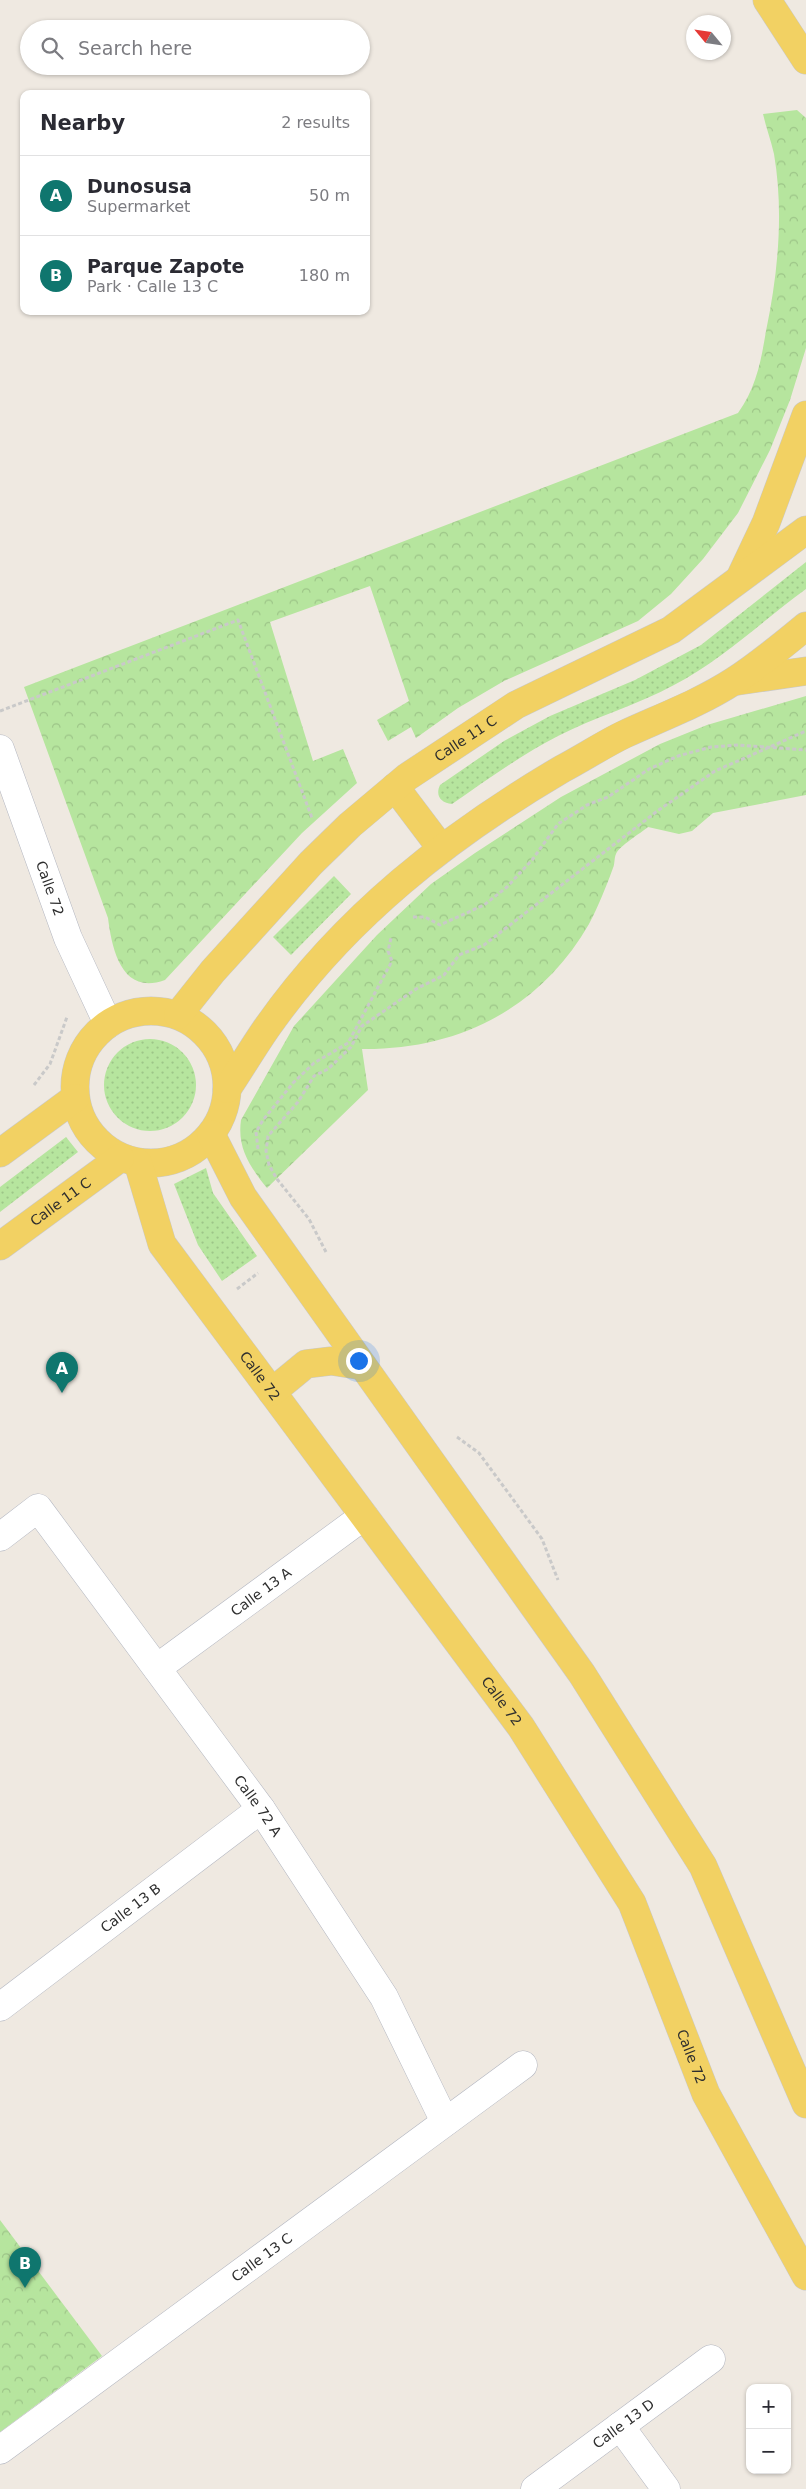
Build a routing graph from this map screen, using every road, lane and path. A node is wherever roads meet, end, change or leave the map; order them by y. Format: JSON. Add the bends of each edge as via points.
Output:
{"nodes":[{"id":1,"x":767,"y":0,"type":"edge"},
{"id":2,"x":806,"y":60,"type":"edge"},
{"id":3,"x":806,"y":415,"type":"edge"},
{"id":4,"x":806,"y":530,"type":"edge"},
{"id":5,"x":737,"y":583,"type":"junction"},
{"id":6,"x":806,"y":626,"type":"edge"},
{"id":7,"x":806,"y":671,"type":"edge"},
{"id":8,"x":734,"y":681,"type":"junction"},
{"id":9,"x":0,"y":711,"type":"edge"},
{"id":10,"x":806,"y":732,"type":"edge"},
{"id":11,"x":769,"y":746,"type":"junction"},
{"id":12,"x":0,"y":749,"type":"edge"},
{"id":13,"x":806,"y":750,"type":"edge"},
{"id":14,"x":395,"y":786,"type":"junction"},
{"id":15,"x":332,"y":842,"type":"junction"},
{"id":16,"x":441,"y":848,"type":"junction"},
{"id":17,"x":380,"y":900,"type":"junction"},
{"id":18,"x":400,"y":924,"type":"junction"},
{"id":19,"x":83,"y":969,"type":"junction"},
{"id":20,"x":178,"y":1016,"type":"junction"},
{"id":21,"x":108,"y":1024,"type":"junction"},
{"id":22,"x":227,"y":1089,"type":"junction"},
{"id":23,"x":27,"y":1090,"type":"dead end"},
{"id":24,"x":75,"y":1098,"type":"junction"},
{"id":25,"x":211,"y":1134,"type":"junction"},
{"id":26,"x":258,"y":1151,"type":"dead end"},
{"id":27,"x":0,"y":1153,"type":"edge"},
{"id":28,"x":129,"y":1160,"type":"junction"},
{"id":29,"x":0,"y":1246,"type":"edge"},
{"id":30,"x":284,"y":1255,"type":"junction"},
{"id":31,"x":324,"y":1256,"type":"dead end"},
{"id":32,"x":330,"y":1261,"type":"dead end"},
{"id":33,"x":209,"y":1308,"type":"junction"},
{"id":34,"x":363,"y":1366,"type":"junction"},
{"id":35,"x":272,"y":1392,"type":"junction"},
{"id":36,"x":364,"y":1516,"type":"junction"},
{"id":37,"x":0,"y":1537,"type":"edge"},
{"id":38,"x":156,"y":1668,"type":"junction"},
{"id":39,"x":261,"y":1809,"type":"junction"},
{"id":40,"x":0,"y":2007,"type":"edge"},
{"id":41,"x":523,"y":2066,"type":"dead end"},
{"id":42,"x":806,"y":2104,"type":"edge"},
{"id":43,"x":445,"y":2122,"type":"junction"},
{"id":44,"x":803,"y":2263,"type":"edge"},
{"id":45,"x":711,"y":2359,"type":"dead end"},
{"id":46,"x":620,"y":2426,"type":"junction"},
{"id":47,"x":0,"y":2450,"type":"edge"},
{"id":48,"x":535,"y":2489,"type":"edge"},
{"id":49,"x":666,"y":2489,"type":"edge"}],
"edges":[{"from":1,"to":2,"type":"main road"},
{"from":3,"to":5,"type":"main road","via":[[766,523]]},
{"from":4,"to":5,"type":"main road","name":"Calle 11 C"},
{"from":5,"to":14,"type":"main road","name":"Calle 11 C","via":[[672,630],[516,705],[456,742]]},
{"from":6,"to":8,"type":"main road"},
{"from":7,"to":8,"type":"main road"},
{"from":8,"to":16,"type":"main road","via":[[687,707],[623,735],[503,805]]},
{"from":9,"to":15,"type":"path","via":[[238,620],[310,815]]},
{"from":10,"to":11,"type":"path"},
{"from":11,"to":13,"type":"path"},
{"from":11,"to":18,"type":"path","via":[[711,747],[678,756],[649,769],[608,797],[558,824],[532,860],[484,905],[440,926],[425,917],[414,916]]},
{"from":11,"to":32,"type":"path","via":[[715,771],[656,812],[484,945],[459,955],[444,975],[416,989],[362,1026],[351,1047],[328,1070],[314,1076],[298,1102],[268,1136],[266,1151],[273,1172],[309,1219]]},
{"from":12,"to":19,"type":"street","name":"Calle 72","via":[[68,938]]},
{"from":14,"to":15,"type":"main road","name":"Calle 11 C"},
{"from":14,"to":16,"type":"main road"},
{"from":15,"to":20,"type":"main road","name":"Calle 11 C","via":[[257,921]]},
{"from":16,"to":17,"type":"main road"},
{"from":17,"to":18,"type":"path"},
{"from":17,"to":22,"type":"main road","via":[[311,972],[269,1026]]},
{"from":18,"to":26,"type":"path","via":[[389,943],[392,961],[348,1043],[314,1063],[274,1104],[256,1132]]},
{"from":19,"to":21,"type":"street","name":"Calle 72"},
{"from":19,"to":23,"type":"path","via":[[50,1064]]},
{"from":20,"to":21,"type":"main road","via":[[142,1011],[124,1015]]},
{"from":20,"to":22,"type":"main road","via":[[202,1031],[219,1053]]},
{"from":21,"to":24,"type":"main road","via":[[85,1049],[74,1081]]},
{"from":22,"to":25,"type":"main road","via":[[225,1105]]},
{"from":24,"to":27,"type":"main road"},
{"from":24,"to":28,"type":"main road","via":[[80,1117],[90,1134],[103,1148]]},
{"from":25,"to":28,"type":"main road","via":[[186,1156],[162,1162]]},
{"from":25,"to":30,"type":"main road","via":[[243,1197]]},
{"from":28,"to":29,"type":"main road","name":"Calle 11 C"},
{"from":28,"to":33,"type":"main road","name":"Calle 72","via":[[162,1244]]},
{"from":30,"to":31,"type":"path","via":[[310,1236]]},
{"from":30,"to":33,"type":"path"},
{"from":30,"to":34,"type":"main road"},
{"from":33,"to":35,"type":"main road","name":"Calle 72"},
{"from":34,"to":35,"type":"main road","via":[[331,1361],[306,1364]]},
{"from":34,"to":42,"type":"main road","via":[[582,1674],[704,1866]]},
{"from":35,"to":36,"type":"main road","name":"Calle 72"},
{"from":36,"to":38,"type":"street","name":"Calle 13 A"},
{"from":36,"to":44,"type":"main road","name":"Calle 72","via":[[521,1727],[632,1903],[706,2094]]},
{"from":37,"to":38,"type":"street","name":"Calle 72 A","via":[[38,1508]]},
{"from":38,"to":39,"type":"street","name":"Calle 72 A"},
{"from":39,"to":40,"type":"street","name":"Calle 13 B"},
{"from":39,"to":43,"type":"street","name":"Calle 72 A","via":[[384,1996]]},
{"from":41,"to":43,"type":"street","name":"Calle 13 C"},
{"from":43,"to":47,"type":"street","name":"Calle 13 C"},
{"from":45,"to":46,"type":"street","name":"Calle 13 D"},
{"from":46,"to":48,"type":"street","name":"Calle 13 D"},
{"from":46,"to":49,"type":"street"}]}
